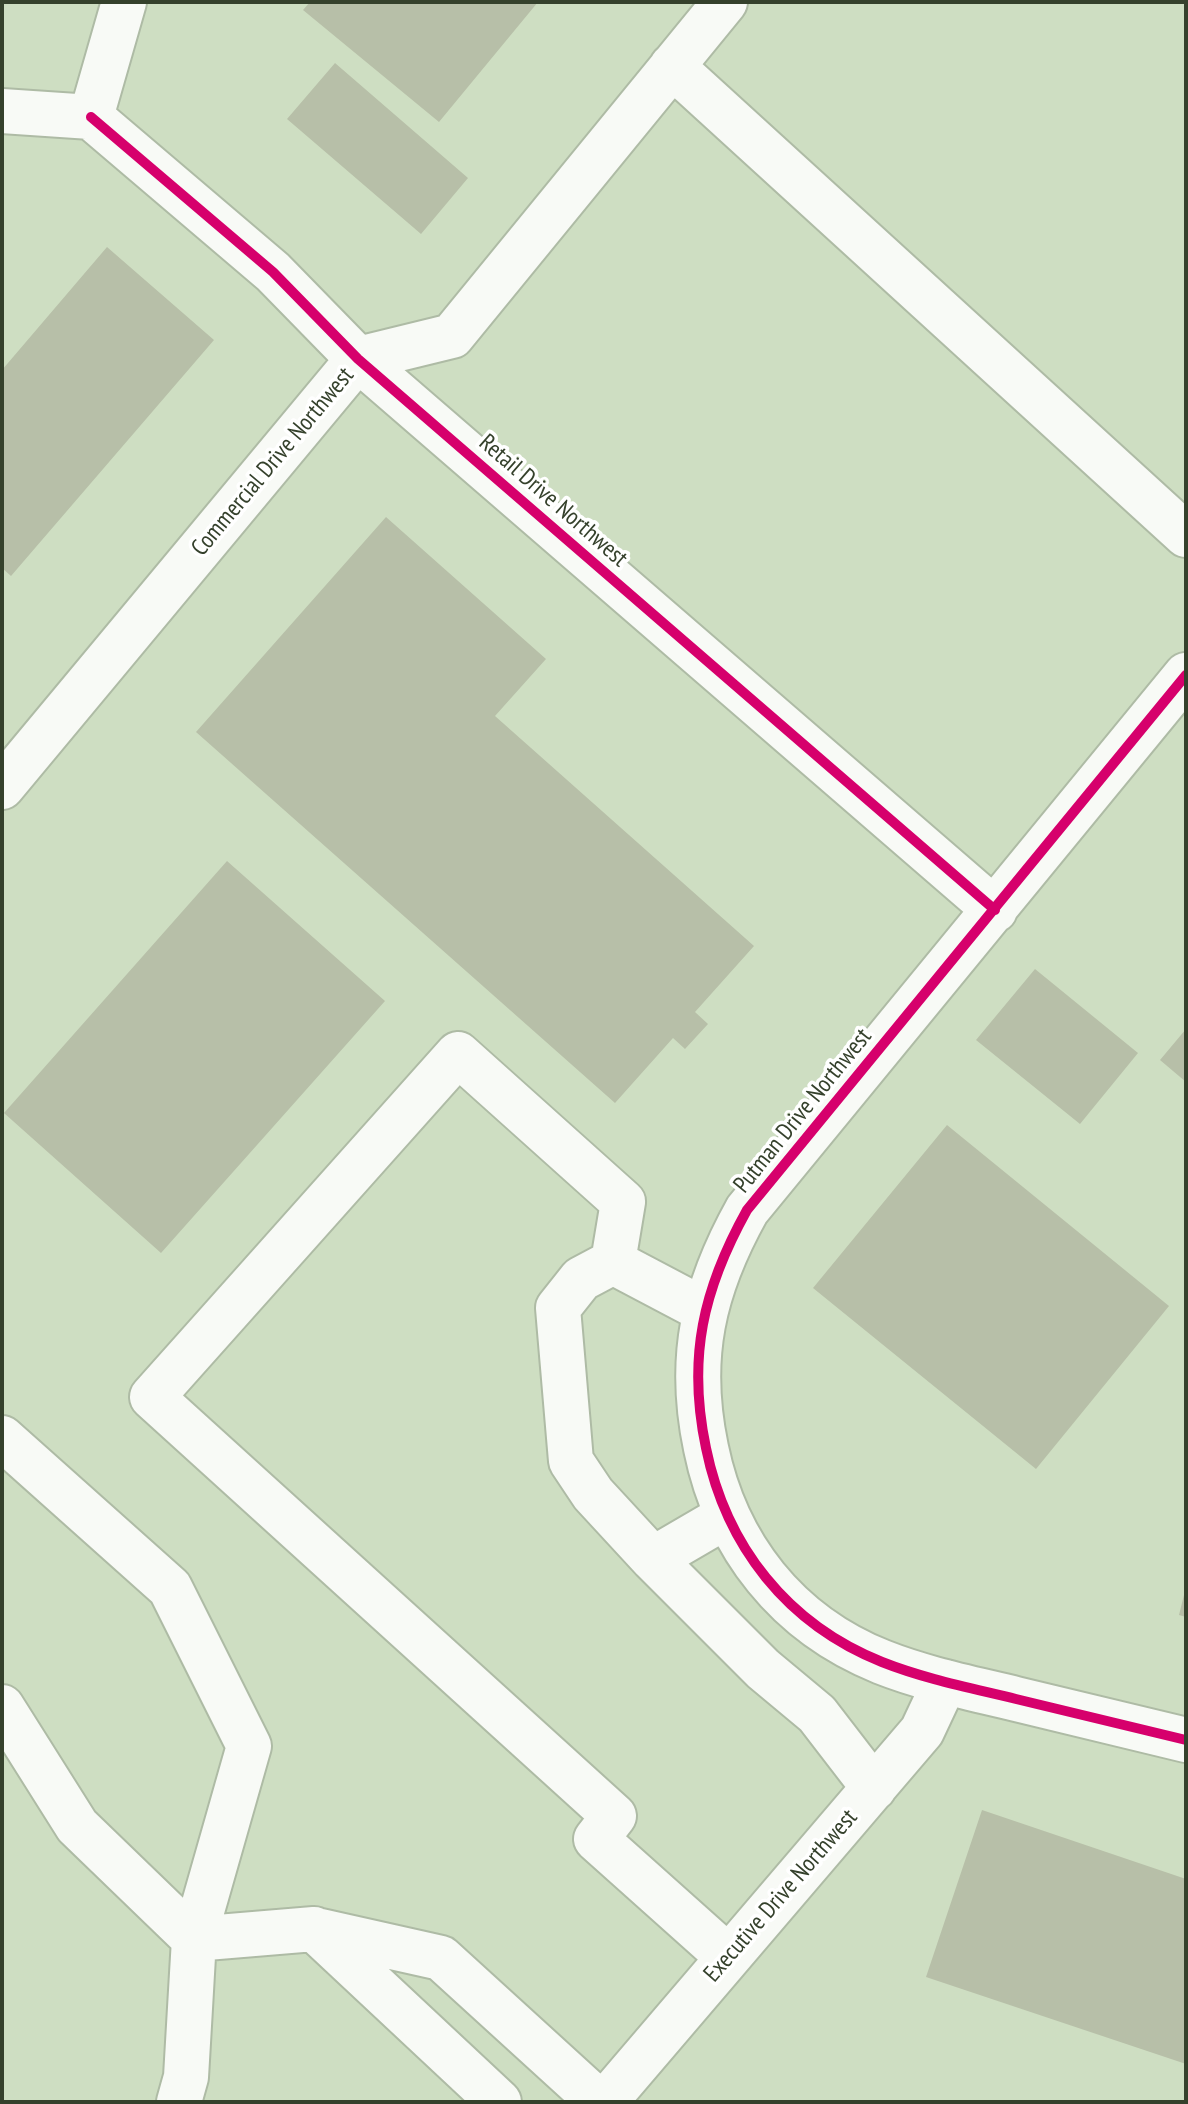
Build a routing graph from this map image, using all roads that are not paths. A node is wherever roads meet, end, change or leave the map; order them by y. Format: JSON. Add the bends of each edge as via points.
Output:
{"nodes":[{"id":1,"x":124,"y":2,"type":"edge"},
{"id":2,"x":725,"y":2,"type":"edge"},
{"id":3,"x":672,"y":66,"type":"junction"},
{"id":4,"x":3,"y":107,"type":"edge"},
{"id":5,"x":91,"y":117,"type":"junction"},
{"id":6,"x":358,"y":359,"type":"junction"},
{"id":7,"x":1186,"y":535,"type":"edge"},
{"id":8,"x":1186,"y":675,"type":"edge"},
{"id":9,"x":3,"y":787,"type":"edge"},
{"id":10,"x":995,"y":910,"type":"junction"},
{"id":11,"x":613,"y":1262,"type":"junction"},
{"id":12,"x":704,"y":1310,"type":"junction"},
{"id":13,"x":2,"y":1438,"type":"edge"},
{"id":14,"x":725,"y":1517,"type":"junction"},
{"id":15,"x":653,"y":1559,"type":"junction"},
{"id":16,"x":945,"y":1682,"type":"junction"},
{"id":17,"x":2,"y":1707,"type":"edge"},
{"id":18,"x":1186,"y":1740,"type":"edge"},
{"id":19,"x":874,"y":1788,"type":"junction"},
{"id":20,"x":314,"y":1929,"type":"junction"},
{"id":21,"x":194,"y":1939,"type":"junction"},
{"id":22,"x":728,"y":1957,"type":"junction"},
{"id":23,"x":179,"y":2102,"type":"edge"},
{"id":24,"x":499,"y":2102,"type":"edge"},
{"id":25,"x":602,"y":2102,"type":"edge"}],
"edges":[{"from":1,"to":5,"type":"street"},
{"from":2,"to":3,"type":"street","name":"Commercial Drive Northwest"},
{"from":3,"to":6,"type":"street","name":"Commercial Drive Northwest","via":[[452,336]]},
{"from":3,"to":7,"type":"street"},
{"from":4,"to":5,"type":"street"},
{"from":5,"to":6,"type":"street","name":"Retail Drive Northwest","via":[[273,272]]},
{"from":6,"to":9,"type":"street","name":"Commercial Drive Northwest"},
{"from":6,"to":10,"type":"street","name":"Retail Drive Northwest"},
{"from":8,"to":10,"type":"street","name":"Putman Drive Northwest"},
{"from":10,"to":12,"type":"street","name":"Putman Drive Northwest","via":[[747,1210],[722,1255]]},
{"from":11,"to":12,"type":"street"},
{"from":11,"to":15,"type":"street","via":[[581,1279],[558,1308],[571,1461],[593,1494]]},
{"from":11,"to":22,"type":"street","via":[[623,1202],[458,1054],[152,1397],[614,1816],[596,1839]]},
{"from":12,"to":14,"type":"street","name":"Putman Drive Northwest","via":[[699,1413]]},
{"from":13,"to":21,"type":"street","via":[[170,1588],[249,1746]]},
{"from":14,"to":15,"type":"street"},
{"from":14,"to":16,"type":"street","name":"Putman Drive Northwest","via":[[775,1589],[823,1631],[880,1661]]},
{"from":15,"to":19,"type":"street","via":[[763,1669],[817,1714]]},
{"from":16,"to":18,"type":"street","name":"Putman Drive Northwest"},
{"from":16,"to":19,"type":"street","name":"Executive Drive Northwest","via":[[922,1731]]},
{"from":17,"to":21,"type":"street","via":[[77,1826]]},
{"from":19,"to":22,"type":"street","name":"Executive Drive Northwest"},
{"from":20,"to":21,"type":"street"},
{"from":20,"to":24,"type":"street"},
{"from":20,"to":25,"type":"street","via":[[441,1958]]},
{"from":21,"to":23,"type":"street","via":[[186,2077]]},
{"from":22,"to":25,"type":"street","name":"Executive Drive Northwest"}]}
